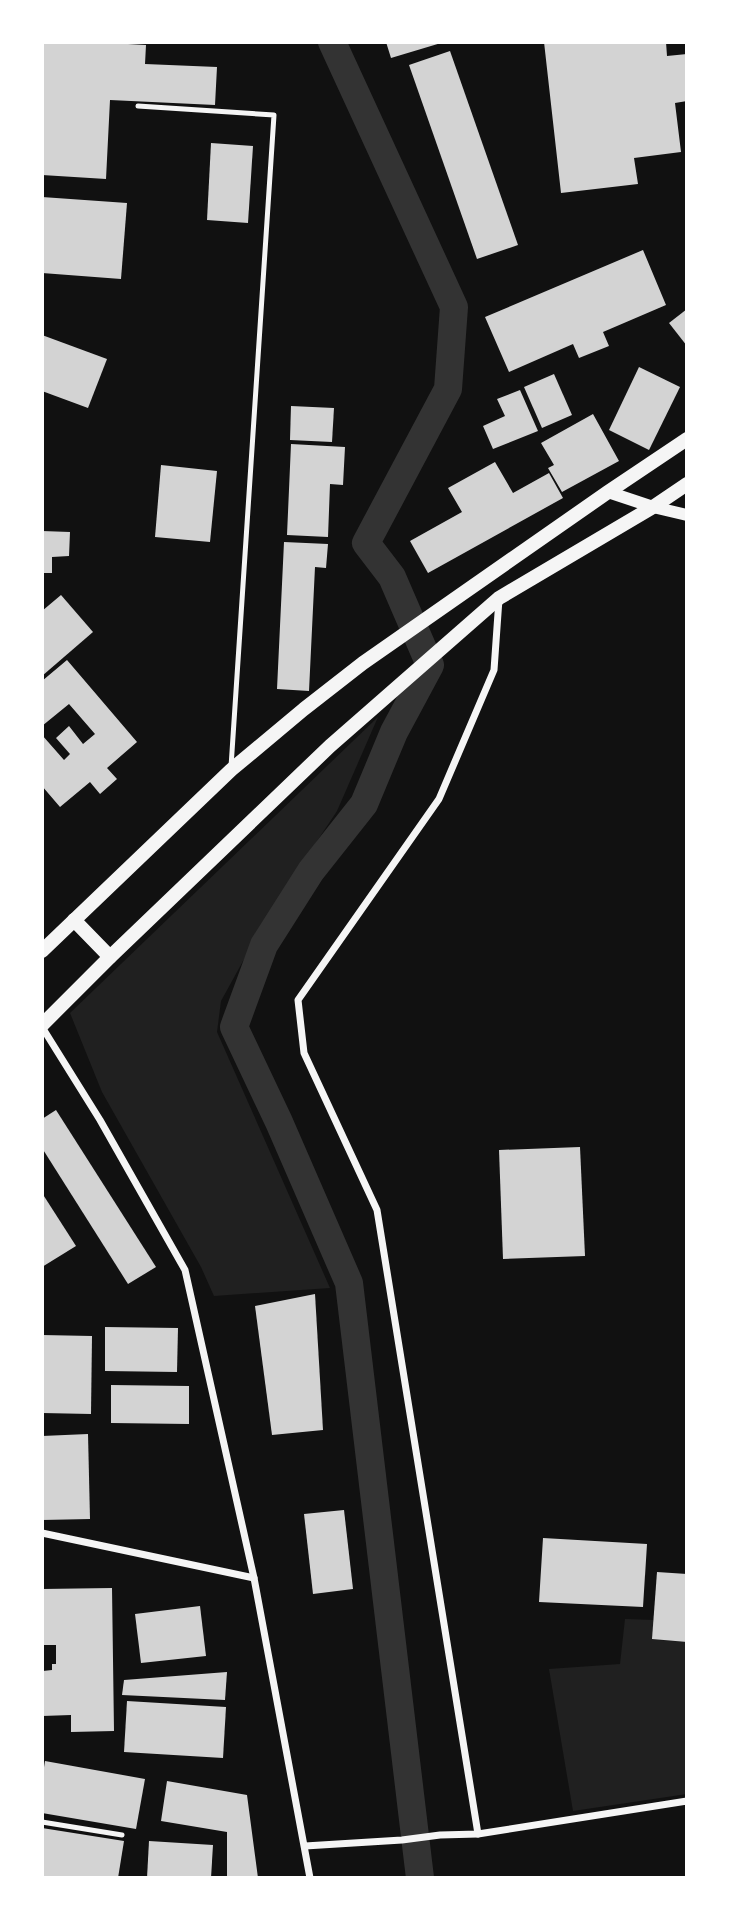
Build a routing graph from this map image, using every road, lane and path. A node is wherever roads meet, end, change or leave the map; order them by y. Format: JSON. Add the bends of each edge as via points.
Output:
{"nodes":[{"id":1,"x":138,"y":106,"type":"dead end"},
{"id":2,"x":687,"y":439,"type":"edge"},
{"id":3,"x":687,"y":484,"type":"edge"},
{"id":4,"x":608,"y":492,"type":"junction"},
{"id":5,"x":653,"y":506,"type":"junction"},
{"id":6,"x":687,"y":515,"type":"edge"},
{"id":7,"x":499,"y":598,"type":"junction"},
{"id":8,"x":231,"y":770,"type":"junction"},
{"id":9,"x":74,"y":920,"type":"junction"},
{"id":10,"x":42,"y":951,"type":"edge"},
{"id":11,"x":110,"y":957,"type":"junction"},
{"id":12,"x":42,"y":1026,"type":"edge"},
{"id":13,"x":42,"y":1533,"type":"edge"},
{"id":14,"x":254,"y":1578,"type":"junction"},
{"id":15,"x":687,"y":1801,"type":"edge"},
{"id":16,"x":42,"y":1822,"type":"edge"},
{"id":17,"x":478,"y":1834,"type":"junction"},
{"id":18,"x":122,"y":1835,"type":"dead end"},
{"id":19,"x":305,"y":1846,"type":"junction"},
{"id":20,"x":310,"y":1878,"type":"edge"}],
"edges":[{"from":1,"to":8,"type":"lane","via":[[274,116]]},
{"from":2,"to":4,"type":"main road"},
{"from":3,"to":5,"type":"main road"},
{"from":4,"to":5,"type":"street"},
{"from":4,"to":8,"type":"main road","via":[[363,663]]},
{"from":5,"to":6,"type":"street"},
{"from":5,"to":7,"type":"main road"},
{"from":7,"to":11,"type":"main road","via":[[330,746]]},
{"from":7,"to":17,"type":"street","via":[[494,670],[439,799],[298,1000],[304,1052],[377,1210]]},
{"from":8,"to":9,"type":"main road"},
{"from":9,"to":10,"type":"main road"},
{"from":9,"to":11,"type":"main road"},
{"from":11,"to":12,"type":"main road"},
{"from":12,"to":14,"type":"street","via":[[185,1269]]},
{"from":13,"to":14,"type":"street"},
{"from":14,"to":19,"type":"street"},
{"from":15,"to":17,"type":"street"},
{"from":16,"to":18,"type":"lane"},
{"from":17,"to":19,"type":"street"},
{"from":19,"to":20,"type":"street"}]}
